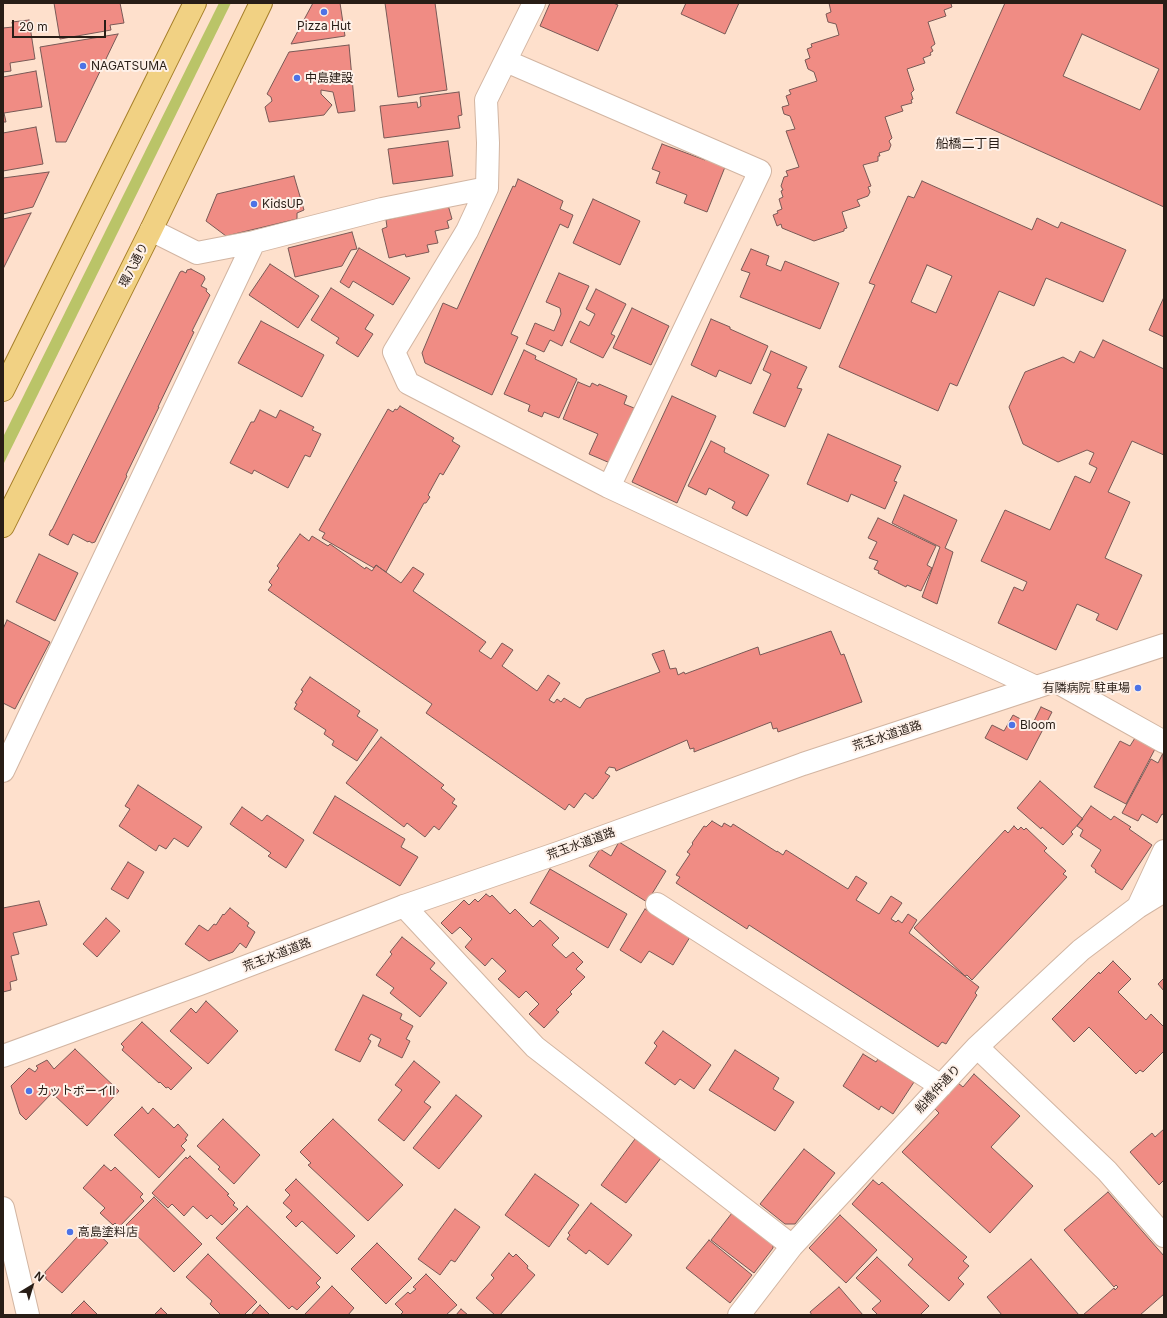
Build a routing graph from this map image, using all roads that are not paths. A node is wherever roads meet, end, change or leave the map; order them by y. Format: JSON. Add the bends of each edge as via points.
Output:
{"nodes":[{"id":1,"x":195,"y":3,"type":"edge"},
{"id":2,"x":261,"y":3,"type":"edge"},
{"id":3,"x":534,"y":3,"type":"edge"},
{"id":4,"x":506,"y":61,"type":"junction"},
{"id":5,"x":487,"y":188,"type":"junction"},
{"id":6,"x":151,"y":230,"type":"junction"},
{"id":7,"x":254,"y":242,"type":"junction"},
{"id":8,"x":3,"y":390,"type":"edge"},
{"id":9,"x":609,"y":487,"type":"junction"},
{"id":10,"x":3,"y":526,"type":"edge"},
{"id":11,"x":1164,"y":645,"type":"edge"},
{"id":12,"x":1045,"y":684,"type":"junction"},
{"id":13,"x":1164,"y":742,"type":"edge"},
{"id":14,"x":3,"y":771,"type":"edge"},
{"id":15,"x":1164,"y":850,"type":"edge"},
{"id":16,"x":1164,"y":891,"type":"edge"},
{"id":17,"x":656,"y":904,"type":"dead end"},
{"id":18,"x":404,"y":906,"type":"junction"},
{"id":19,"x":1138,"y":907,"type":"junction"},
{"id":20,"x":976,"y":1047,"type":"junction"},
{"id":21,"x":3,"y":1056,"type":"edge"},
{"id":22,"x":941,"y":1086,"type":"junction"},
{"id":23,"x":3,"y":1208,"type":"edge"},
{"id":24,"x":1164,"y":1236,"type":"edge"},
{"id":25,"x":792,"y":1246,"type":"junction"},
{"id":26,"x":28,"y":1315,"type":"edge"},
{"id":27,"x":739,"y":1315,"type":"edge"}],
"edges":[{"from":1,"to":8,"type":"main road"},
{"from":2,"to":6,"type":"main road","name":"環八通り"},
{"from":3,"to":4,"type":"street"},
{"from":4,"to":5,"type":"street","via":[[486,100]]},
{"from":4,"to":9,"type":"street","via":[[760,171]]},
{"from":5,"to":7,"type":"street","via":[[382,209]]},
{"from":5,"to":9,"type":"street","via":[[467,231],[394,352],[408,383]]},
{"from":6,"to":7,"type":"street","via":[[197,253]]},
{"from":6,"to":10,"type":"main road","name":"環八通り"},
{"from":7,"to":14,"type":"street"},
{"from":9,"to":12,"type":"street"},
{"from":11,"to":12,"type":"street","name":"荒玉水道道路"},
{"from":12,"to":13,"type":"street"},
{"from":12,"to":18,"type":"street","name":"荒玉水道道路","via":[[803,764]]},
{"from":15,"to":19,"type":"street"},
{"from":16,"to":19,"type":"street","name":"船橋仲通り"},
{"from":17,"to":22,"type":"street"},
{"from":18,"to":21,"type":"street","name":"荒玉水道道路"},
{"from":18,"to":25,"type":"street","via":[[535,1046]]},
{"from":19,"to":20,"type":"street","name":"船橋仲通り","via":[[1081,950]]},
{"from":20,"to":22,"type":"street","name":"船橋仲通り"},
{"from":20,"to":24,"type":"street","via":[[1107,1171]]},
{"from":22,"to":25,"type":"street","name":"船橋仲通り"},
{"from":23,"to":26,"type":"street"},
{"from":25,"to":27,"type":"street","name":"船橋仲通り"}]}
